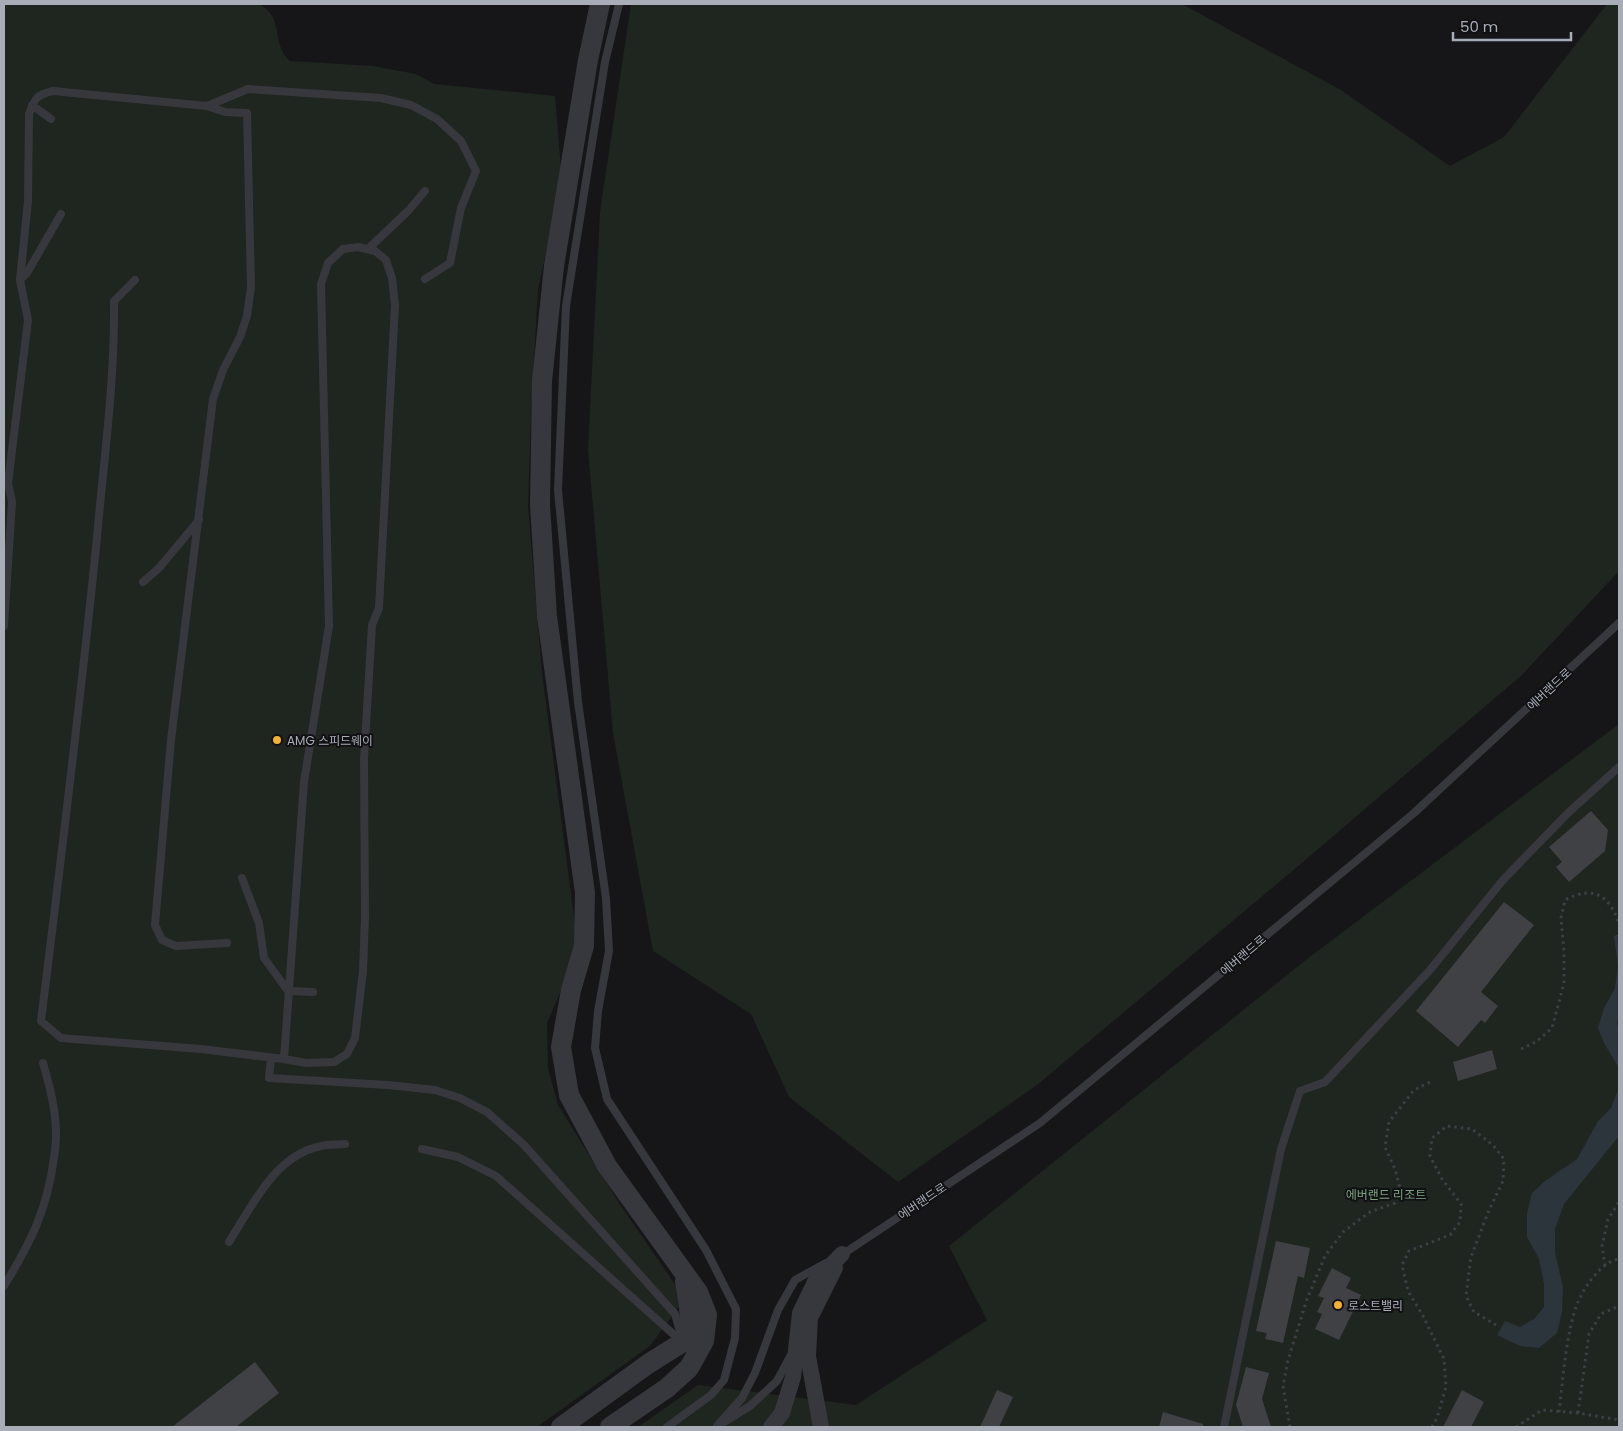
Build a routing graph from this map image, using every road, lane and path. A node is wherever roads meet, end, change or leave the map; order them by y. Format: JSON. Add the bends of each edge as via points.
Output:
{"nodes":[{"id":1,"x":600,"y":4,"type":"edge"},
{"id":2,"x":619,"y":4,"type":"edge"},
{"id":3,"x":32,"y":105,"type":"junction"},
{"id":4,"x":207,"y":106,"type":"junction"},
{"id":5,"x":51,"y":119,"type":"dead end"},
{"id":6,"x":425,"y":192,"type":"dead end"},
{"id":7,"x":61,"y":214,"type":"dead end"},
{"id":8,"x":368,"y":249,"type":"junction"},
{"id":9,"x":425,"y":279,"type":"dead end"},
{"id":10,"x":20,"y":280,"type":"junction"},
{"id":11,"x":135,"y":280,"type":"dead end"},
{"id":12,"x":199,"y":520,"type":"junction"},
{"id":13,"x":6,"y":548,"type":"edge"},
{"id":14,"x":144,"y":582,"type":"dead end"},
{"id":15,"x":1619,"y":623,"type":"edge"},
{"id":16,"x":4,"y":626,"type":"edge"},
{"id":17,"x":1619,"y":767,"type":"edge"},
{"id":18,"x":242,"y":878,"type":"dead end"},
{"id":19,"x":1619,"y":923,"type":"edge"},
{"id":20,"x":227,"y":943,"type":"dead end"},
{"id":21,"x":288,"y":991,"type":"junction"},
{"id":22,"x":313,"y":992,"type":"dead end"},
{"id":23,"x":1521,"y":1049,"type":"dead end"},
{"id":24,"x":271,"y":1058,"type":"junction"},
{"id":25,"x":284,"y":1059,"type":"junction"},
{"id":26,"x":44,"y":1063,"type":"dead end"},
{"id":27,"x":1432,"y":1081,"type":"dead end"},
{"id":28,"x":344,"y":1144,"type":"dead end"},
{"id":29,"x":422,"y":1149,"type":"dead end"},
{"id":30,"x":1619,"y":1202,"type":"edge"},
{"id":31,"x":229,"y":1242,"type":"dead end"},
{"id":32,"x":842,"y":1254,"type":"junction"},
{"id":33,"x":1619,"y":1259,"type":"edge"},
{"id":34,"x":1605,"y":1266,"type":"junction"},
{"id":35,"x":684,"y":1274,"type":"junction"},
{"id":36,"x":4,"y":1286,"type":"edge"},
{"id":37,"x":1619,"y":1306,"type":"edge"},
{"id":38,"x":810,"y":1318,"type":"junction"},
{"id":39,"x":1496,"y":1325,"type":"dead end"},
{"id":40,"x":683,"y":1342,"type":"junction"},
{"id":41,"x":797,"y":1343,"type":"junction"},
{"id":42,"x":1559,"y":1412,"type":"junction"},
{"id":43,"x":1578,"y":1413,"type":"junction"},
{"id":44,"x":1619,"y":1420,"type":"edge"},
{"id":45,"x":716,"y":1426,"type":"edge"},
{"id":46,"x":561,"y":1427,"type":"edge"},
{"id":47,"x":610,"y":1427,"type":"edge"},
{"id":48,"x":667,"y":1427,"type":"edge"},
{"id":49,"x":771,"y":1427,"type":"edge"},
{"id":50,"x":821,"y":1427,"type":"edge"},
{"id":51,"x":1224,"y":1427,"type":"edge"},
{"id":52,"x":1290,"y":1427,"type":"edge"},
{"id":53,"x":1432,"y":1427,"type":"edge"},
{"id":54,"x":1516,"y":1427,"type":"edge"}],
"edges":[{"from":1,"to":35,"type":"street","via":[[554,266],[542,381],[540,505],[547,616],[585,893],[584,946],[571,990],[561,1047],[569,1095],[607,1166]]},
{"from":2,"to":48,"type":"lane","via":[[605,62],[566,306],[558,490],[578,702],[606,898],[609,951],[594,1048],[607,1099],[706,1250],[736,1309],[735,1338],[724,1380],[711,1395]]},
{"from":3,"to":4,"type":"lane","via":[[41,94],[53,91]]},
{"from":3,"to":5,"type":"lane"},
{"from":3,"to":10,"type":"lane","via":[[29,114],[28,200]]},
{"from":4,"to":9,"type":"lane","via":[[248,89],[381,98],[411,105],[437,119],[461,141],[476,171],[461,208],[450,263]]},
{"from":4,"to":12,"type":"lane","via":[[225,112],[247,113],[251,287],[240,337],[213,399]]},
{"from":6,"to":8,"type":"lane"},
{"from":7,"to":10,"type":"lane"},
{"from":8,"to":21,"type":"lane","via":[[343,249],[328,263],[321,284],[329,626],[304,782]]},
{"from":8,"to":25,"type":"lane","via":[[386,260],[395,305],[379,608],[372,625],[364,759],[366,886],[363,971],[355,1038],[348,1054],[324,1064]]},
{"from":10,"to":13,"type":"lane","via":[[28,320],[8,483],[12,502]]},
{"from":11,"to":24,"type":"lane","via":[[114,301],[110,389],[87,635],[41,1021],[61,1038]]},
{"from":12,"to":14,"type":"lane"},
{"from":12,"to":20,"type":"lane","via":[[171,740],[155,925],[162,940],[176,946]]},
{"from":13,"to":16,"type":"lane"},
{"from":15,"to":32,"type":"lane","name":"에버랜드로","via":[[1414,813],[1040,1122]]},
{"from":17,"to":51,"type":"lane","via":[[1568,813],[1503,880],[1430,970],[1325,1082],[1300,1091],[1281,1149]]},
{"from":18,"to":21,"type":"lane","via":[[259,923],[264,958]]},
{"from":19,"to":23,"type":"path","via":[[1609,903],[1596,894],[1578,893],[1565,900],[1561,918],[1564,983],[1552,1028],[1536,1042]]},
{"from":21,"to":22,"type":"lane"},
{"from":21,"to":25,"type":"lane"},
{"from":24,"to":25,"type":"lane"},
{"from":24,"to":40,"type":"lane","via":[[270,1078],[435,1090],[487,1112],[524,1145],[674,1314]]},
{"from":26,"to":36,"type":"lane","via":[[53,1097],[56,1136],[50,1185],[40,1218]]},
{"from":27,"to":52,"type":"path","via":[[1414,1090],[1389,1122],[1384,1148],[1400,1188],[1395,1203],[1370,1212],[1344,1232],[1324,1256],[1288,1360],[1283,1386]]},
{"from":28,"to":31,"type":"lane","via":[[321,1146],[290,1160],[269,1180]]},
{"from":29,"to":40,"type":"lane","via":[[458,1157],[496,1176]]},
{"from":30,"to":34,"type":"path","via":[[1608,1218],[1602,1246]]},
{"from":32,"to":38,"type":"street"},
{"from":32,"to":41,"type":"street","via":[[815,1282],[800,1313]]},
{"from":32,"to":45,"type":"lane","name":"에버랜드로","via":[[794,1280],[778,1310],[742,1398]]},
{"from":33,"to":34,"type":"path"},
{"from":34,"to":42,"type":"path","via":[[1598,1269],[1578,1301],[1570,1330]]},
{"from":35,"to":40,"type":"street","via":[[690,1324]]},
{"from":35,"to":47,"type":"street","via":[[698,1292],[707,1314],[704,1341],[689,1368],[668,1388]]},
{"from":37,"to":43,"type":"path","via":[[1602,1314],[1589,1334]]},
{"from":38,"to":41,"type":"lane"},
{"from":38,"to":50,"type":"street","via":[[808,1356]]},
{"from":39,"to":53,"type":"path","via":[[1474,1312],[1466,1296],[1471,1256],[1503,1182],[1504,1159],[1493,1145],[1472,1129],[1447,1126],[1432,1138],[1430,1156],[1461,1204],[1460,1222],[1450,1235],[1409,1251],[1402,1265],[1408,1291],[1444,1359],[1446,1387]]},
{"from":40,"to":46,"type":"street"},
{"from":41,"to":45,"type":"lane","via":[[777,1381],[750,1406]]},
{"from":41,"to":49,"type":"street","via":[[793,1376],[782,1413]]},
{"from":42,"to":43,"type":"path"},
{"from":42,"to":54,"type":"path","via":[[1542,1410]]},
{"from":43,"to":44,"type":"path"}]}
